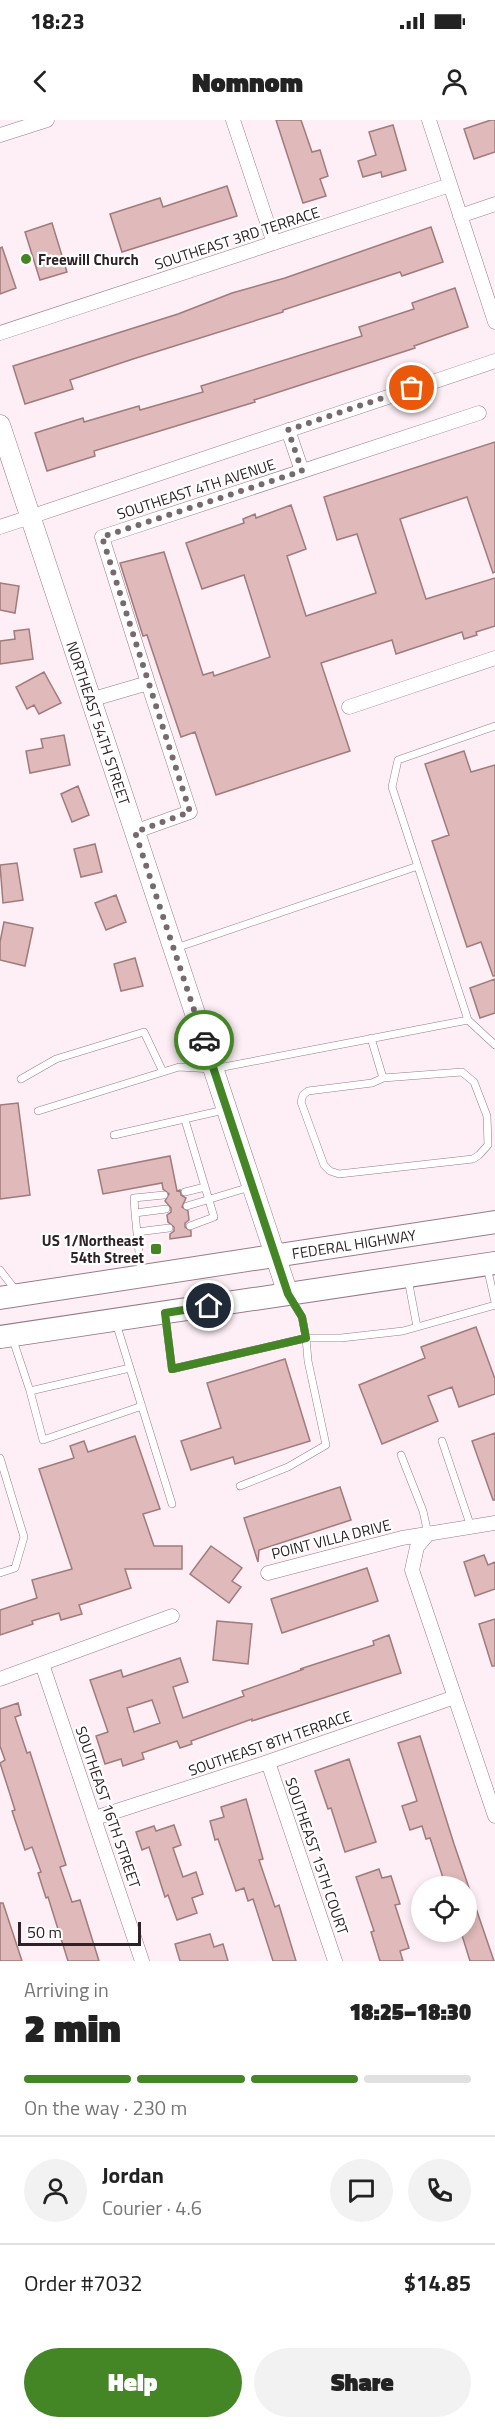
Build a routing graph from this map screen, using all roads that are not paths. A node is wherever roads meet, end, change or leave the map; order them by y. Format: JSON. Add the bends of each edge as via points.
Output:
{"nodes":[{"id":1,"x":47,"y":120,"type":"edge"},
{"id":2,"x":233,"y":120,"type":"edge"},
{"id":3,"x":429,"y":120,"type":"edge"},
{"id":4,"x":19,"y":124,"type":"edge"},
{"id":5,"x":0,"y":135,"type":"edge"},
{"id":6,"x":450,"y":185,"type":"junction"},
{"id":7,"x":495,"y":204,"type":"edge"},
{"id":8,"x":460,"y":216,"type":"junction"},
{"id":9,"x":274,"y":243,"type":"junction"},
{"id":10,"x":495,"y":322,"type":"edge"},
{"id":11,"x":0,"y":333,"type":"edge"},
{"id":12,"x":495,"y":361,"type":"edge"},
{"id":13,"x":479,"y":413,"type":"dead end"},
{"id":14,"x":0,"y":425,"type":"edge"},
{"id":15,"x":288,"y":430,"type":"junction"},
{"id":16,"x":302,"y":471,"type":"junction"},
{"id":17,"x":30,"y":517,"type":"junction"},
{"id":18,"x":0,"y":527,"type":"edge"},
{"id":19,"x":495,"y":658,"type":"edge"},
{"id":20,"x":148,"y":683,"type":"junction"},
{"id":21,"x":90,"y":700,"type":"junction"},
{"id":22,"x":349,"y":706,"type":"dead end"},
{"id":23,"x":495,"y":726,"type":"edge"},
{"id":24,"x":135,"y":832,"type":"junction"},
{"id":25,"x":418,"y":866,"type":"junction"},
{"id":26,"x":173,"y":949,"type":"junction"},
{"id":27,"x":468,"y":1020,"type":"junction"},
{"id":28,"x":371,"y":1038,"type":"junction"},
{"id":29,"x":495,"y":1045,"type":"edge"},
{"id":30,"x":213,"y":1069,"type":"junction"},
{"id":31,"x":163,"y":1072,"type":"junction"},
{"id":32,"x":383,"y":1078,"type":"junction"},
{"id":33,"x":21,"y":1079,"type":"dead end"},
{"id":34,"x":227,"y":1110,"type":"junction"},
{"id":35,"x":38,"y":1111,"type":"dead end"},
{"id":36,"x":185,"y":1120,"type":"junction"},
{"id":37,"x":114,"y":1135,"type":"dead end"},
{"id":38,"x":252,"y":1186,"type":"junction"},
{"id":39,"x":205,"y":1187,"type":"junction"},
{"id":40,"x":185,"y":1192,"type":"dead end"},
{"id":41,"x":164,"y":1195,"type":"dead end"},
{"id":42,"x":209,"y":1200,"type":"junction"},
{"id":43,"x":187,"y":1206,"type":"dead end"},
{"id":44,"x":166,"y":1209,"type":"dead end"},
{"id":45,"x":135,"y":1213,"type":"junction"},
{"id":46,"x":495,"y":1222,"type":"edge"},
{"id":47,"x":190,"y":1226,"type":"dead end"},
{"id":48,"x":169,"y":1228,"type":"dead end"},
{"id":49,"x":137,"y":1232,"type":"junction"},
{"id":50,"x":275,"y":1256,"type":"junction"},
{"id":51,"x":491,"y":1264,"type":"edge"},
{"id":52,"x":0,"y":1270,"type":"edge"},
{"id":53,"x":408,"y":1276,"type":"junction"},
{"id":54,"x":141,"y":1277,"type":"junction"},
{"id":55,"x":288,"y":1294,"type":"junction"},
{"id":56,"x":10,"y":1297,"type":"edge"},
{"id":57,"x":495,"y":1304,"type":"edge"},
{"id":58,"x":165,"y":1313,"type":"junction"},
{"id":59,"x":116,"y":1320,"type":"junction"},
{"id":60,"x":417,"y":1327,"type":"junction"},
{"id":61,"x":6,"y":1337,"type":"edge"},
{"id":62,"x":306,"y":1338,"type":"junction"},
{"id":63,"x":130,"y":1368,"type":"junction"},
{"id":64,"x":30,"y":1391,"type":"junction"},
{"id":65,"x":142,"y":1406,"type":"junction"},
{"id":66,"x":442,"y":1441,"type":"dead end"},
{"id":67,"x":401,"y":1455,"type":"dead end"},
{"id":68,"x":0,"y":1458,"type":"edge"},
{"id":69,"x":240,"y":1486,"type":"dead end"},
{"id":70,"x":172,"y":1504,"type":"dead end"},
{"id":71,"x":495,"y":1523,"type":"edge"},
{"id":72,"x":471,"y":1527,"type":"junction"},
{"id":73,"x":428,"y":1534,"type":"junction"},
{"id":74,"x":0,"y":1573,"type":"edge"},
{"id":75,"x":268,"y":1573,"type":"dead end"},
{"id":76,"x":172,"y":1616,"type":"dead end"},
{"id":77,"x":42,"y":1664,"type":"junction"},
{"id":78,"x":0,"y":1678,"type":"edge"},
{"id":79,"x":455,"y":1696,"type":"junction"},
{"id":80,"x":268,"y":1762,"type":"junction"},
{"id":81,"x":495,"y":1816,"type":"edge"},
{"id":82,"x":95,"y":1818,"type":"junction"},
{"id":83,"x":142,"y":1961,"type":"edge"},
{"id":84,"x":335,"y":1961,"type":"edge"}],
"edges":[{"from":1,"to":4,"type":"street"},
{"from":2,"to":9,"type":"street"},
{"from":3,"to":6,"type":"street"},
{"from":4,"to":5,"type":"street"},
{"from":6,"to":8,"type":"street"},
{"from":6,"to":9,"type":"street","name":"SOUTHEAST 3RD TERRACE"},
{"from":7,"to":8,"type":"street"},
{"from":8,"to":10,"type":"street"},
{"from":9,"to":11,"type":"street","name":"SOUTHEAST 3RD TERRACE"},
{"from":12,"to":15,"type":"street","name":"SOUTHEAST 4TH AVENUE"},
{"from":13,"to":16,"type":"street","name":"SOUTHEAST 4TH AVENUE"},
{"from":14,"to":17,"type":"street","name":"NORTHEAST 54TH STREET"},
{"from":15,"to":16,"type":"street"},
{"from":15,"to":17,"type":"street","name":"SOUTHEAST 4TH AVENUE"},
{"from":16,"to":20,"type":"street","name":"SOUTHEAST 4TH AVENUE","via":[[102,537]]},
{"from":17,"to":18,"type":"street","name":"SOUTHEAST 4TH AVENUE"},
{"from":17,"to":21,"type":"street","name":"NORTHEAST 54TH STREET"},
{"from":19,"to":22,"type":"street"},
{"from":20,"to":21,"type":"street"},
{"from":20,"to":24,"type":"street","via":[[190,812]]},
{"from":21,"to":24,"type":"street","name":"NORTHEAST 54TH STREET"},
{"from":23,"to":25,"type":"lane","via":[[398,760],[392,787]]},
{"from":24,"to":26,"type":"street","name":"NORTHEAST 54TH STREET"},
{"from":25,"to":26,"type":"lane"},
{"from":25,"to":27,"type":"lane"},
{"from":26,"to":30,"type":"street","name":"NORTHEAST 54TH STREET"},
{"from":27,"to":28,"type":"lane"},
{"from":27,"to":29,"type":"lane"},
{"from":28,"to":30,"type":"lane"},
{"from":28,"to":32,"type":"lane"},
{"from":30,"to":31,"type":"lane","via":[[179,1067]]},
{"from":30,"to":34,"type":"street","name":"NORTHEAST 54TH STREET"},
{"from":31,"to":33,"type":"lane","via":[[144,1032],[56,1059]]},
{"from":31,"to":35,"type":"lane"},
{"from":32,"to":32,"type":"lane","via":[[303,1095],[301,1102],[330,1172],[473,1159],[488,1144],[487,1116],[474,1082],[462,1072]]},
{"from":34,"to":36,"type":"lane"},
{"from":34,"to":38,"type":"street","name":"NORTHEAST 54TH STREET"},
{"from":36,"to":37,"type":"lane"},
{"from":36,"to":39,"type":"lane"},
{"from":38,"to":42,"type":"lane"},
{"from":38,"to":50,"type":"street","name":"NORTHEAST 54TH STREET"},
{"from":39,"to":40,"type":"lane"},
{"from":39,"to":42,"type":"lane"},
{"from":41,"to":45,"type":"lane","via":[[134,1198]]},
{"from":42,"to":43,"type":"lane"},
{"from":42,"to":47,"type":"lane","via":[[214,1217]]},
{"from":44,"to":45,"type":"lane"},
{"from":45,"to":49,"type":"lane"},
{"from":46,"to":50,"type":"main road","name":"FEDERAL HIGHWAY"},
{"from":48,"to":49,"type":"lane"},
{"from":49,"to":54,"type":"lane"},
{"from":50,"to":54,"type":"main road","name":"FEDERAL HIGHWAY"},
{"from":50,"to":55,"type":"street","name":"NORTHEAST 54TH STREET"},
{"from":51,"to":53,"type":"main road"},
{"from":51,"to":57,"type":"lane"},
{"from":52,"to":56,"type":"lane"},
{"from":53,"to":55,"type":"main road"},
{"from":53,"to":60,"type":"lane"},
{"from":54,"to":56,"type":"main road","name":"FEDERAL HIGHWAY"},
{"from":55,"to":58,"type":"main road"},
{"from":55,"to":62,"type":"lane","via":[[302,1317]]},
{"from":57,"to":60,"type":"lane"},
{"from":58,"to":59,"type":"main road"},
{"from":58,"to":62,"type":"lane","via":[[172,1369]]},
{"from":59,"to":61,"type":"main road"},
{"from":59,"to":63,"type":"lane"},
{"from":60,"to":62,"type":"lane"},
{"from":61,"to":64,"type":"lane","via":[[22,1360]]},
{"from":62,"to":69,"type":"lane","via":[[326,1445],[288,1467]]},
{"from":63,"to":64,"type":"lane"},
{"from":63,"to":65,"type":"lane"},
{"from":64,"to":65,"type":"lane","via":[[43,1440]]},
{"from":65,"to":70,"type":"lane"},
{"from":66,"to":72,"type":"lane"},
{"from":67,"to":73,"type":"lane"},
{"from":68,"to":74,"type":"lane","via":[[24,1537],[15,1568]]},
{"from":71,"to":72,"type":"street","name":"POINT VILLA DRIVE"},
{"from":72,"to":73,"type":"street","name":"POINT VILLA DRIVE"},
{"from":73,"to":75,"type":"street","name":"POINT VILLA DRIVE"},
{"from":73,"to":79,"type":"street","via":[[417,1546],[412,1570]]},
{"from":76,"to":77,"type":"street"},
{"from":77,"to":78,"type":"street"},
{"from":77,"to":82,"type":"street","name":"SOUTHEAST 16TH STREET"},
{"from":79,"to":80,"type":"street","name":"SOUTHEAST 8TH TERRACE"},
{"from":79,"to":81,"type":"street"},
{"from":80,"to":82,"type":"street","name":"SOUTHEAST 8TH TERRACE"},
{"from":80,"to":84,"type":"street","name":"SOUTHEAST 15TH COURT"},
{"from":82,"to":83,"type":"street","name":"SOUTHEAST 16TH STREET"}]}
